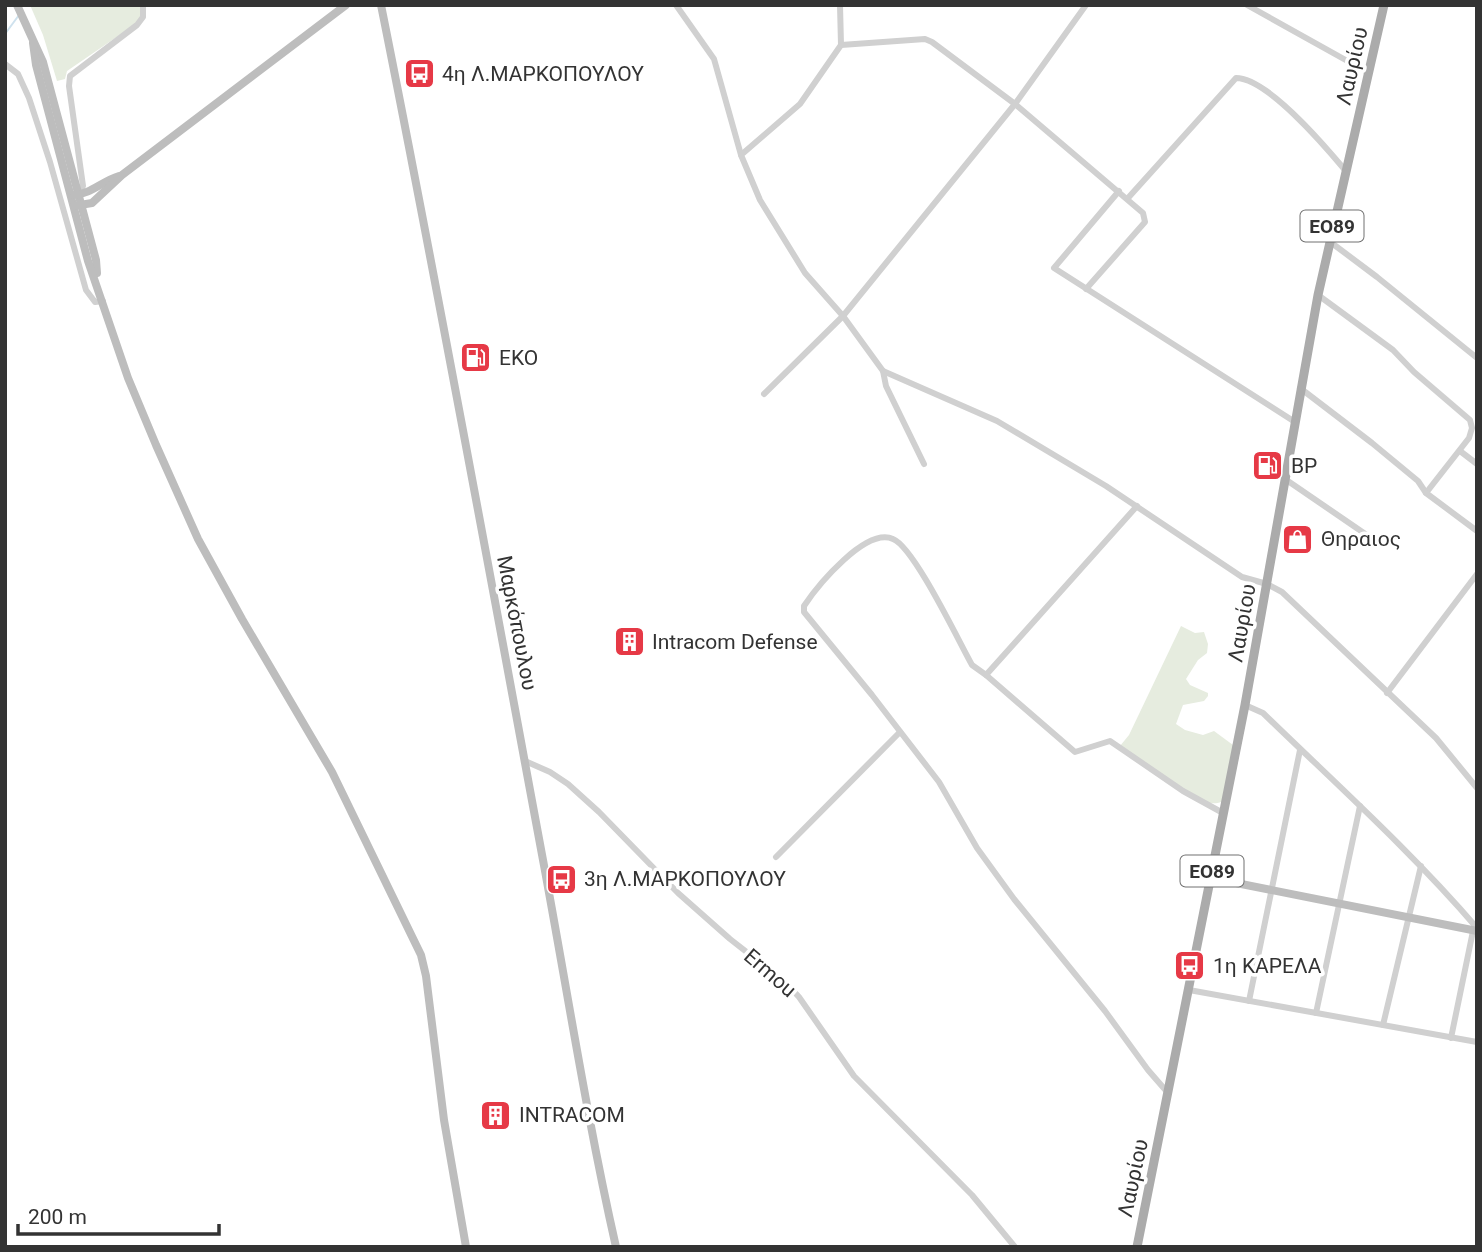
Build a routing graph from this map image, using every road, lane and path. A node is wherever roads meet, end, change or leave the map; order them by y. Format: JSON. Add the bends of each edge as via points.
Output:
{"nodes":[{"id":1,"x":17,"y":5,"type":"edge"},
{"id":2,"x":143,"y":5,"type":"edge"},
{"id":3,"x":346,"y":5,"type":"edge"},
{"id":4,"x":381,"y":5,"type":"edge"},
{"id":5,"x":676,"y":5,"type":"edge"},
{"id":6,"x":841,"y":5,"type":"edge"},
{"id":7,"x":1086,"y":5,"type":"edge"},
{"id":8,"x":1247,"y":5,"type":"edge"},
{"id":9,"x":1384,"y":5,"type":"edge"},
{"id":10,"x":841,"y":46,"type":"junction"},
{"id":11,"x":5,"y":64,"type":"edge"},
{"id":12,"x":1369,"y":73,"type":"junction"},
{"id":13,"x":1015,"y":104,"type":"junction"},
{"id":14,"x":741,"y":155,"type":"junction"},
{"id":15,"x":1345,"y":170,"type":"junction"},
{"id":16,"x":122,"y":175,"type":"junction"},
{"id":17,"x":1119,"y":191,"type":"junction"},
{"id":18,"x":75,"y":195,"type":"junction"},
{"id":19,"x":1128,"y":198,"type":"junction"},
{"id":20,"x":77,"y":206,"type":"junction"},
{"id":21,"x":1329,"y":241,"type":"junction"},
{"id":22,"x":1086,"y":289,"type":"junction"},
{"id":23,"x":1318,"y":295,"type":"junction"},
{"id":24,"x":103,"y":301,"type":"junction"},
{"id":25,"x":843,"y":316,"type":"junction"},
{"id":26,"x":1477,"y":358,"type":"edge"},
{"id":27,"x":883,"y":371,"type":"junction"},
{"id":28,"x":1300,"y":388,"type":"junction"},
{"id":29,"x":764,"y":394,"type":"dead end"},
{"id":30,"x":1295,"y":422,"type":"junction"},
{"id":31,"x":1460,"y":451,"type":"junction"},
{"id":32,"x":924,"y":464,"type":"dead end"},
{"id":33,"x":1477,"y":464,"type":"edge"},
{"id":34,"x":1285,"y":479,"type":"junction"},
{"id":35,"x":1426,"y":493,"type":"junction"},
{"id":36,"x":1137,"y":506,"type":"junction"},
{"id":37,"x":1477,"y":531,"type":"edge"},
{"id":38,"x":1377,"y":542,"type":"dead end"},
{"id":39,"x":1477,"y":575,"type":"edge"},
{"id":40,"x":1267,"y":584,"type":"junction"},
{"id":41,"x":986,"y":675,"type":"junction"},
{"id":42,"x":1387,"y":693,"type":"junction"},
{"id":43,"x":1245,"y":705,"type":"junction"},
{"id":44,"x":900,"y":732,"type":"junction"},
{"id":45,"x":1300,"y":750,"type":"junction"},
{"id":46,"x":525,"y":761,"type":"junction"},
{"id":47,"x":1477,"y":788,"type":"edge"},
{"id":48,"x":1360,"y":806,"type":"junction"},
{"id":49,"x":1223,"y":813,"type":"junction"},
{"id":50,"x":776,"y":857,"type":"dead end"},
{"id":51,"x":1421,"y":866,"type":"junction"},
{"id":52,"x":1211,"y":878,"type":"junction"},
{"id":53,"x":1272,"y":890,"type":"junction"},
{"id":54,"x":1340,"y":904,"type":"junction"},
{"id":55,"x":1408,"y":918,"type":"junction"},
{"id":56,"x":1476,"y":930,"type":"edge"},
{"id":57,"x":1189,"y":990,"type":"junction"},
{"id":58,"x":1249,"y":1001,"type":"junction"},
{"id":59,"x":1316,"y":1013,"type":"junction"},
{"id":60,"x":1382,"y":1025,"type":"junction"},
{"id":61,"x":1451,"y":1038,"type":"junction"},
{"id":62,"x":1477,"y":1042,"type":"edge"},
{"id":63,"x":1168,"y":1093,"type":"junction"},
{"id":64,"x":466,"y":1247,"type":"edge"},
{"id":65,"x":616,"y":1247,"type":"edge"},
{"id":66,"x":1016,"y":1247,"type":"edge"},
{"id":67,"x":1137,"y":1247,"type":"edge"}],
"edges":[{"from":1,"to":18,"type":"street","via":[[33,43]]},
{"from":2,"to":18,"type":"street","via":[[137,25],[70,76],[83,186]]},
{"from":3,"to":16,"type":"street"},
{"from":4,"to":46,"type":"street","name":"Μαρκόπουλου"},
{"from":5,"to":14,"type":"street","via":[[714,59]]},
{"from":6,"to":10,"type":"street"},
{"from":7,"to":13,"type":"street"},
{"from":8,"to":12,"type":"street"},
{"from":9,"to":12,"type":"main road","name":"Λαυρίου","number":"ΕΟ89"},
{"from":10,"to":13,"type":"street","via":[[925,39]]},
{"from":10,"to":14,"type":"street","via":[[800,104]]},
{"from":11,"to":24,"type":"street","via":[[18,74],[29,98],[86,290],[94,302]]},
{"from":12,"to":15,"type":"main road","name":"Λαυρίου","number":"ΕΟ89"},
{"from":13,"to":17,"type":"street"},
{"from":13,"to":25,"type":"street"},
{"from":14,"to":25,"type":"street","via":[[772,222],[805,273]]},
{"from":15,"to":19,"type":"street","via":[[1305,124],[1261,87],[1241,77]]},
{"from":15,"to":21,"type":"main road","name":"Λαυρίου","number":"ΕΟ89"},
{"from":16,"to":18,"type":"street","via":[[89,193]]},
{"from":16,"to":20,"type":"street","via":[[92,203]]},
{"from":17,"to":19,"type":"street"},
{"from":17,"to":22,"type":"street","via":[[1054,268]]},
{"from":18,"to":20,"type":"street"},
{"from":19,"to":22,"type":"street","via":[[1143,213],[1145,222]]},
{"from":20,"to":24,"type":"street","via":[[88,261]]},
{"from":21,"to":23,"type":"main road","name":"Λαυρίου","number":"ΕΟ89"},
{"from":21,"to":26,"type":"street"},
{"from":22,"to":30,"type":"street"},
{"from":23,"to":28,"type":"main road","name":"Λαυρίου","number":"ΕΟ89"},
{"from":23,"to":31,"type":"street","via":[[1393,350],[1470,420],[1469,438]]},
{"from":24,"to":64,"type":"street","via":[[128,379],[198,539],[332,772],[421,955]]},
{"from":25,"to":27,"type":"street"},
{"from":25,"to":29,"type":"street"},
{"from":27,"to":32,"type":"street"},
{"from":27,"to":36,"type":"street","via":[[997,421]]},
{"from":28,"to":30,"type":"main road","name":"Λαυρίου","number":"ΕΟ89"},
{"from":28,"to":35,"type":"street","via":[[1419,481]]},
{"from":30,"to":34,"type":"main road","name":"Λαυρίου","number":"ΕΟ89"},
{"from":31,"to":33,"type":"street"},
{"from":31,"to":35,"type":"street"},
{"from":34,"to":38,"type":"street"},
{"from":34,"to":40,"type":"main road","name":"Λαυρίου","number":"ΕΟ89"},
{"from":35,"to":37,"type":"street"},
{"from":36,"to":40,"type":"street","via":[[1242,577]]},
{"from":36,"to":41,"type":"street"},
{"from":39,"to":42,"type":"street"},
{"from":40,"to":42,"type":"street","via":[[1297,604]]},
{"from":40,"to":43,"type":"main road","name":"Λαυρίου","number":"ΕΟ89"},
{"from":41,"to":44,"type":"street","via":[[972,665],[901,544],[880,536],[866,542],[807,601],[804,612]]},
{"from":41,"to":49,"type":"street","via":[[1074,752],[1110,741]]},
{"from":42,"to":47,"type":"street","via":[[1436,738]]},
{"from":43,"to":45,"type":"street","via":[[1262,713]]},
{"from":43,"to":49,"type":"main road","name":"Λαυρίου","number":"ΕΟ89"},
{"from":44,"to":50,"type":"street"},
{"from":44,"to":63,"type":"street","via":[[939,782],[1007,890]]},
{"from":45,"to":48,"type":"street"},
{"from":45,"to":53,"type":"street"},
{"from":46,"to":65,"type":"street","name":"Μαρκόπουλου"},
{"from":46,"to":66,"type":"street","name":"Ermou","via":[[568,784],[678,893],[785,982],[854,1076],[972,1195]]},
{"from":48,"to":51,"type":"street"},
{"from":48,"to":54,"type":"street"},
{"from":49,"to":52,"type":"main road","name":"Λαυρίου","number":"ΕΟ89"},
{"from":51,"to":55,"type":"street"},
{"from":51,"to":56,"type":"street"},
{"from":52,"to":53,"type":"street"},
{"from":52,"to":57,"type":"main road","name":"Λαυρίου","number":"ΕΟ89"},
{"from":53,"to":54,"type":"street"},
{"from":53,"to":58,"type":"street"},
{"from":54,"to":55,"type":"street"},
{"from":54,"to":59,"type":"street"},
{"from":55,"to":56,"type":"street"},
{"from":55,"to":60,"type":"street"},
{"from":56,"to":61,"type":"street"},
{"from":57,"to":58,"type":"street"},
{"from":57,"to":63,"type":"main road","name":"Λαυρίου","number":"ΕΟ89"},
{"from":58,"to":59,"type":"street"},
{"from":59,"to":60,"type":"street"},
{"from":60,"to":61,"type":"street"},
{"from":61,"to":62,"type":"street"},
{"from":63,"to":67,"type":"main road","name":"Λαυρίου","number":"ΕΟ89"}]}
